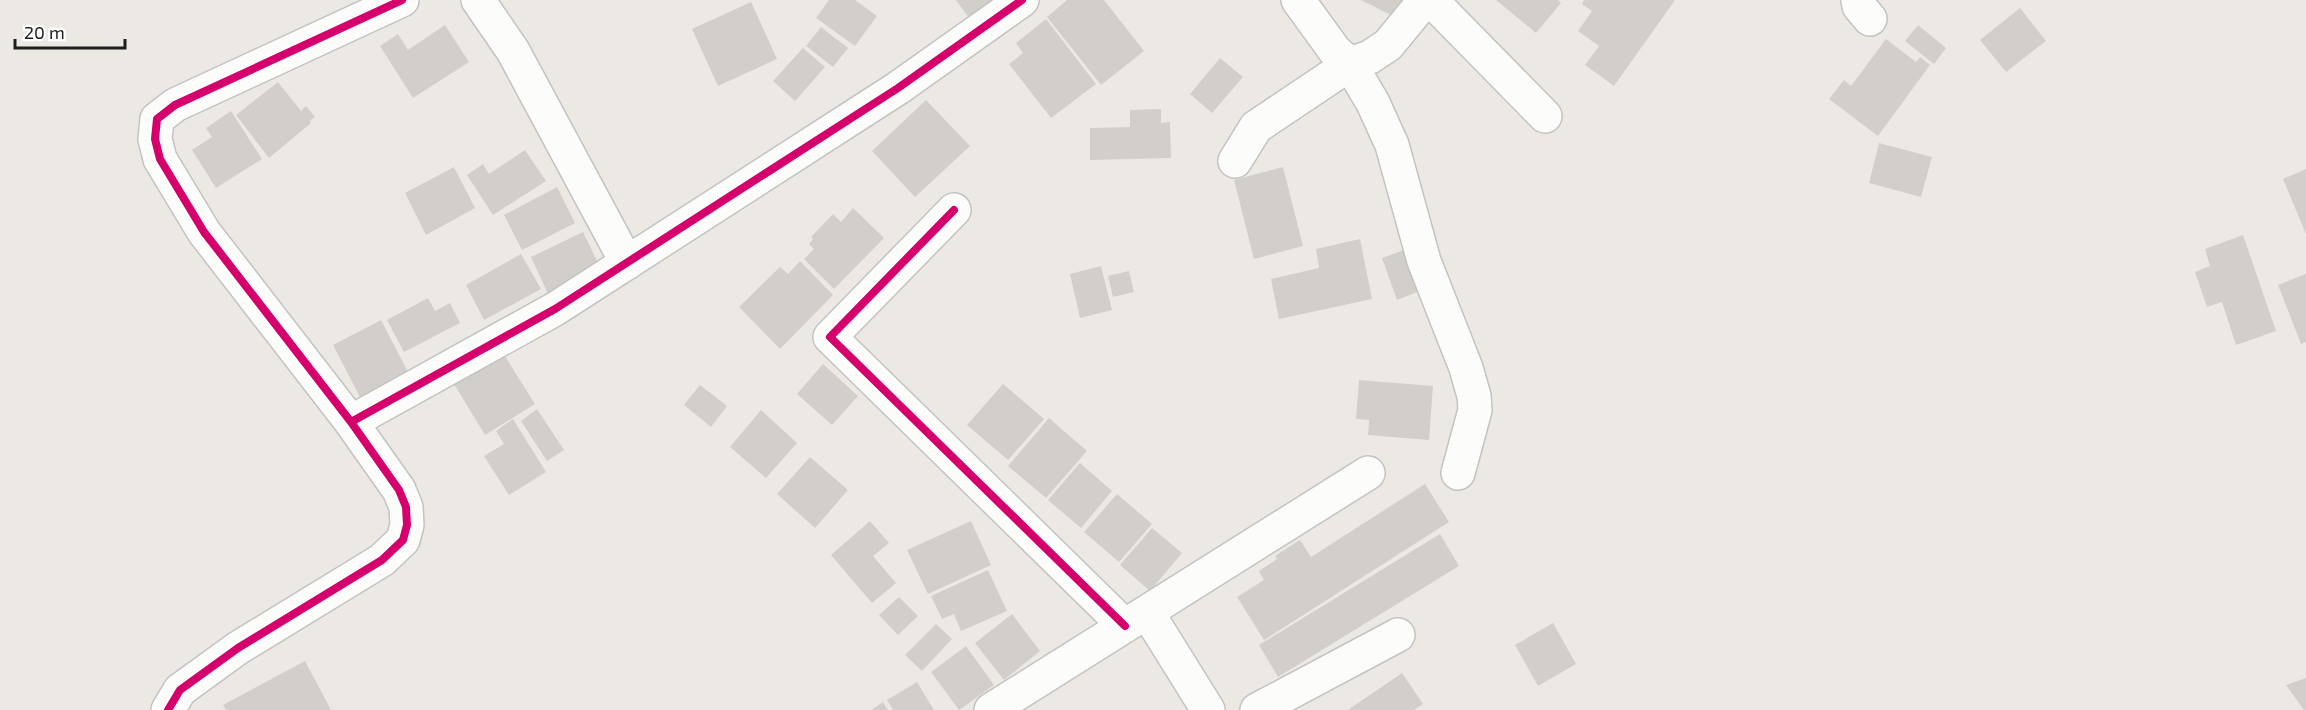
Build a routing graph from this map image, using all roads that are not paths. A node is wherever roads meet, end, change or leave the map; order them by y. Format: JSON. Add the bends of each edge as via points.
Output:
{"nodes":[{"id":1,"x":402,"y":0,"type":"edge"},
{"id":2,"x":478,"y":0,"type":"edge"},
{"id":3,"x":1022,"y":0,"type":"edge"},
{"id":4,"x":1298,"y":0,"type":"edge"},
{"id":5,"x":1425,"y":0,"type":"edge"},
{"id":6,"x":1431,"y":0,"type":"edge"},
{"id":7,"x":1350,"y":64,"type":"junction"},
{"id":8,"x":1545,"y":116,"type":"dead end"},
{"id":9,"x":1235,"y":161,"type":"dead end"},
{"id":10,"x":954,"y":210,"type":"dead end"},
{"id":11,"x":627,"y":262,"type":"junction"},
{"id":12,"x":351,"y":422,"type":"junction"},
{"id":13,"x":1368,"y":473,"type":"dead end"},
{"id":14,"x":1458,"y":473,"type":"dead end"},
{"id":15,"x":1136,"y":619,"type":"junction"},
{"id":16,"x":1398,"y":636,"type":"dead end"},
{"id":17,"x":1011,"y":705,"type":"edge"},
{"id":18,"x":168,"y":710,"type":"edge"},
{"id":19,"x":1208,"y":710,"type":"edge"},
{"id":20,"x":1257,"y":710,"type":"edge"}],
"edges":[{"from":1,"to":12,"type":"street","via":[[175,105],[157,119],[155,138],[160,159],[204,232]]},
{"from":2,"to":11,"type":"street","via":[[513,51]]},
{"from":3,"to":11,"type":"street","via":[[898,88]]},
{"from":4,"to":7,"type":"street","via":[[1335,51]]},
{"from":5,"to":7,"type":"street","via":[[1388,45]]},
{"from":6,"to":8,"type":"street"},
{"from":7,"to":9,"type":"street","via":[[1256,127]]},
{"from":7,"to":14,"type":"street","via":[[1392,145],[1424,261],[1474,396],[1475,410]]},
{"from":10,"to":15,"type":"street","via":[[831,338]]},
{"from":11,"to":12,"type":"street","via":[[555,309]]},
{"from":12,"to":18,"type":"street","via":[[399,490],[406,507],[403,540],[382,560],[237,648],[180,690]]},
{"from":13,"to":15,"type":"street"},
{"from":15,"to":17,"type":"street"},
{"from":15,"to":19,"type":"street"},
{"from":16,"to":20,"type":"street"}]}
